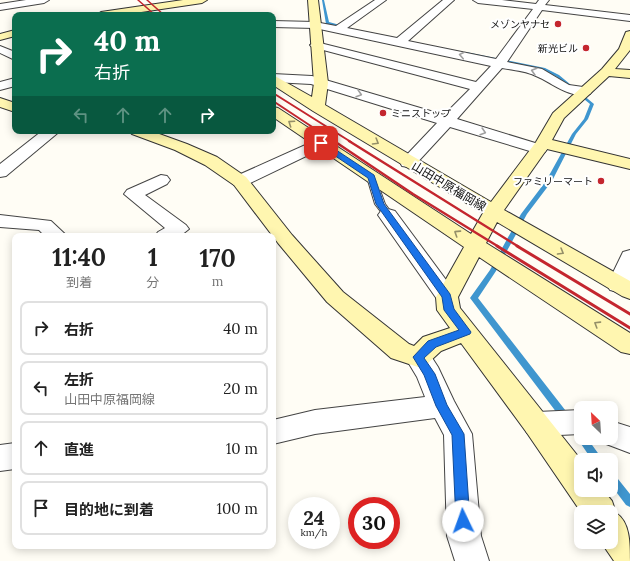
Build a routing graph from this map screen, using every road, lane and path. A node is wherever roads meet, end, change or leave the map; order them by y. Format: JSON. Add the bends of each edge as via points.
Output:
{"nodes":[{"id":1,"x":44,"y":0,"type":"edge"},
{"id":2,"x":126,"y":0,"type":"edge"},
{"id":3,"x":202,"y":0,"type":"edge"},
{"id":4,"x":313,"y":0,"type":"edge"},
{"id":5,"x":381,"y":0,"type":"edge"},
{"id":6,"x":449,"y":0,"type":"edge"},
{"id":7,"x":478,"y":0,"type":"edge"},
{"id":8,"x":186,"y":1,"type":"edge"},
{"id":9,"x":162,"y":2,"type":"edge"},
{"id":10,"x":542,"y":4,"type":"edge"},
{"id":11,"x":12,"y":5,"type":"junction"},
{"id":12,"x":0,"y":7,"type":"edge"},
{"id":13,"x":34,"y":11,"type":"dead end"},
{"id":14,"x":139,"y":12,"type":"edge"},
{"id":15,"x":175,"y":12,"type":"edge"},
{"id":16,"x":630,"y":18,"type":"edge"},
{"id":17,"x":276,"y":24,"type":"edge"},
{"id":18,"x":315,"y":25,"type":"junction"},
{"id":19,"x":341,"y":27,"type":"junction"},
{"id":20,"x":12,"y":34,"type":"edge"},
{"id":21,"x":630,"y":34,"type":"edge"},
{"id":22,"x":0,"y":37,"type":"edge"},
{"id":23,"x":402,"y":40,"type":"junction"},
{"id":24,"x":316,"y":45,"type":"junction"},
{"id":25,"x":0,"y":49,"type":"edge"},
{"id":26,"x":12,"y":55,"type":"edge"},
{"id":27,"x":502,"y":60,"type":"junction"},
{"id":28,"x":606,"y":72,"type":"junction"},
{"id":29,"x":630,"y":74,"type":"edge"},
{"id":30,"x":276,"y":79,"type":"edge"},
{"id":31,"x":276,"y":81,"type":"edge"},
{"id":32,"x":12,"y":83,"type":"edge"},
{"id":33,"x":321,"y":83,"type":"junction"},
{"id":34,"x":0,"y":86,"type":"edge"},
{"id":35,"x":479,"y":87,"type":"junction"},
{"id":36,"x":581,"y":93,"type":"junction"},
{"id":37,"x":0,"y":102,"type":"edge"},
{"id":38,"x":12,"y":107,"type":"edge"},
{"id":39,"x":318,"y":108,"type":"junction"},
{"id":40,"x":276,"y":113,"type":"edge"},
{"id":41,"x":448,"y":121,"type":"junction"},
{"id":42,"x":48,"y":134,"type":"edge"},
{"id":43,"x":148,"y":134,"type":"edge"},
{"id":44,"x":321,"y":143,"type":"junction"},
{"id":45,"x":547,"y":146,"type":"junction"},
{"id":46,"x":408,"y":162,"type":"junction"},
{"id":47,"x":630,"y":164,"type":"edge"},
{"id":48,"x":0,"y":172,"type":"edge"},
{"id":49,"x":371,"y":177,"type":"junction"},
{"id":50,"x":161,"y":180,"type":"dead end"},
{"id":51,"x":240,"y":181,"type":"junction"},
{"id":52,"x":388,"y":215,"type":"joint"},
{"id":53,"x":0,"y":221,"type":"edge"},
{"id":54,"x":510,"y":222,"type":"junction"},
{"id":55,"x":53,"y":233,"type":"edge"},
{"id":56,"x":171,"y":233,"type":"edge"},
{"id":57,"x":482,"y":250,"type":"junction"},
{"id":58,"x":630,"y":257,"type":"edge"},
{"id":59,"x":624,"y":288,"type":"edge"},
{"id":60,"x":447,"y":297,"type":"junction"},
{"id":61,"x":466,"y":332,"type":"junction"},
{"id":62,"x":630,"y":345,"type":"edge"},
{"id":63,"x":418,"y":357,"type":"junction"},
{"id":64,"x":442,"y":406,"type":"junction"},
{"id":65,"x":574,"y":422,"type":"edge"},
{"id":66,"x":537,"y":424,"type":"junction"},
{"id":67,"x":276,"y":431,"type":"edge"},
{"id":68,"x":618,"y":436,"type":"edge"},
{"id":69,"x":630,"y":440,"type":"edge"},
{"id":70,"x":12,"y":456,"type":"edge"},
{"id":71,"x":0,"y":458,"type":"edge"},
{"id":72,"x":574,"y":475,"type":"edge"},
{"id":73,"x":618,"y":538,"type":"edge"},
{"id":74,"x":630,"y":554,"type":"edge"},
{"id":75,"x":472,"y":561,"type":"edge"}],
"edges":[{"from":1,"to":11,"type":"street"},
{"from":2,"to":14,"type":"street"},
{"from":3,"to":8,"type":"street"},
{"from":4,"to":18,"type":"street"},
{"from":5,"to":19,"type":"street"},
{"from":6,"to":23,"type":"street"},
{"from":7,"to":10,"type":"street"},
{"from":8,"to":9,"type":"street"},
{"from":9,"to":14,"type":"street"},
{"from":9,"to":15,"type":"street"},
{"from":10,"to":16,"type":"street"},
{"from":10,"to":27,"type":"street"},
{"from":11,"to":12,"type":"street"},
{"from":11,"to":13,"type":"street"},
{"from":17,"to":18,"type":"street"},
{"from":18,"to":19,"type":"street"},
{"from":18,"to":24,"type":"street"},
{"from":19,"to":23,"type":"street"},
{"from":20,"to":22,"type":"street"},
{"from":21,"to":28,"type":"street","via":[[624,50]]},
{"from":27,"to":23,"type":"street","one_way":true},
{"from":24,"to":33,"type":"street"},
{"from":24,"to":35,"type":"street"},
{"from":25,"to":26,"type":"street"},
{"from":27,"to":35,"type":"street"},
{"from":36,"to":27,"type":"street","one_way":true,"via":[[564,88],[538,72]]},
{"from":28,"to":29,"type":"street"},
{"from":28,"to":36,"type":"street"},
{"from":30,"to":33,"type":"street","via":[[312,80]]},
{"from":31,"to":39,"type":"street","name":"山田中原福岡線"},
{"from":32,"to":34,"type":"street"},
{"from":33,"to":39,"type":"street"},
{"from":33,"to":41,"type":"street","one_way":true},
{"from":35,"to":41,"type":"street"},
{"from":36,"to":45,"type":"street","via":[[558,116]]},
{"from":37,"to":38,"type":"street"},
{"from":39,"to":46,"type":"street","name":"山田中原福岡線","one_way":true},
{"from":44,"to":40,"type":"street","one_way":true},
{"from":41,"to":45,"type":"street","one_way":true},
{"from":41,"to":46,"type":"street"},
{"from":42,"to":48,"type":"street"},
{"from":43,"to":51,"type":"street","via":[[211,161]]},
{"from":44,"to":49,"type":"street"},
{"from":44,"to":51,"type":"street"},
{"from":45,"to":47,"type":"street"},
{"from":45,"to":54,"type":"street"},
{"from":46,"to":54,"type":"street","name":"山田中原福岡線"},
{"from":49,"to":52,"type":"lane","via":[[380,204]]},
{"from":57,"to":49,"type":"street","one_way":true},
{"from":50,"to":56,"type":"street","via":[[133,194],[179,229]]},
{"from":51,"to":63,"type":"street","via":[[335,297],[400,351]]},
{"from":52,"to":60,"type":"street"},
{"from":53,"to":55,"type":"street","via":[[44,225]]},
{"from":54,"to":57,"type":"street","name":"山田中原福岡線"},
{"from":54,"to":59,"type":"street","one_way":true},
{"from":57,"to":60,"type":"street","name":"山田中原福岡線"},
{"from":62,"to":57,"type":"street","one_way":true},
{"from":58,"to":59,"type":"street"},
{"from":60,"to":61,"type":"street","via":[[449,310]]},
{"from":61,"to":63,"type":"street","via":[[432,344]]},
{"from":61,"to":66,"type":"street"},
{"from":63,"to":64,"type":"street","via":[[429,374]]},
{"from":64,"to":67,"type":"street","via":[[315,422]]},
{"from":64,"to":75,"type":"street","via":[[458,434],[464,536]]},
{"from":65,"to":66,"type":"street"},
{"from":66,"to":72,"type":"street"},
{"from":68,"to":69,"type":"street"},
{"from":70,"to":71,"type":"street"},
{"from":73,"to":74,"type":"street"}]}
